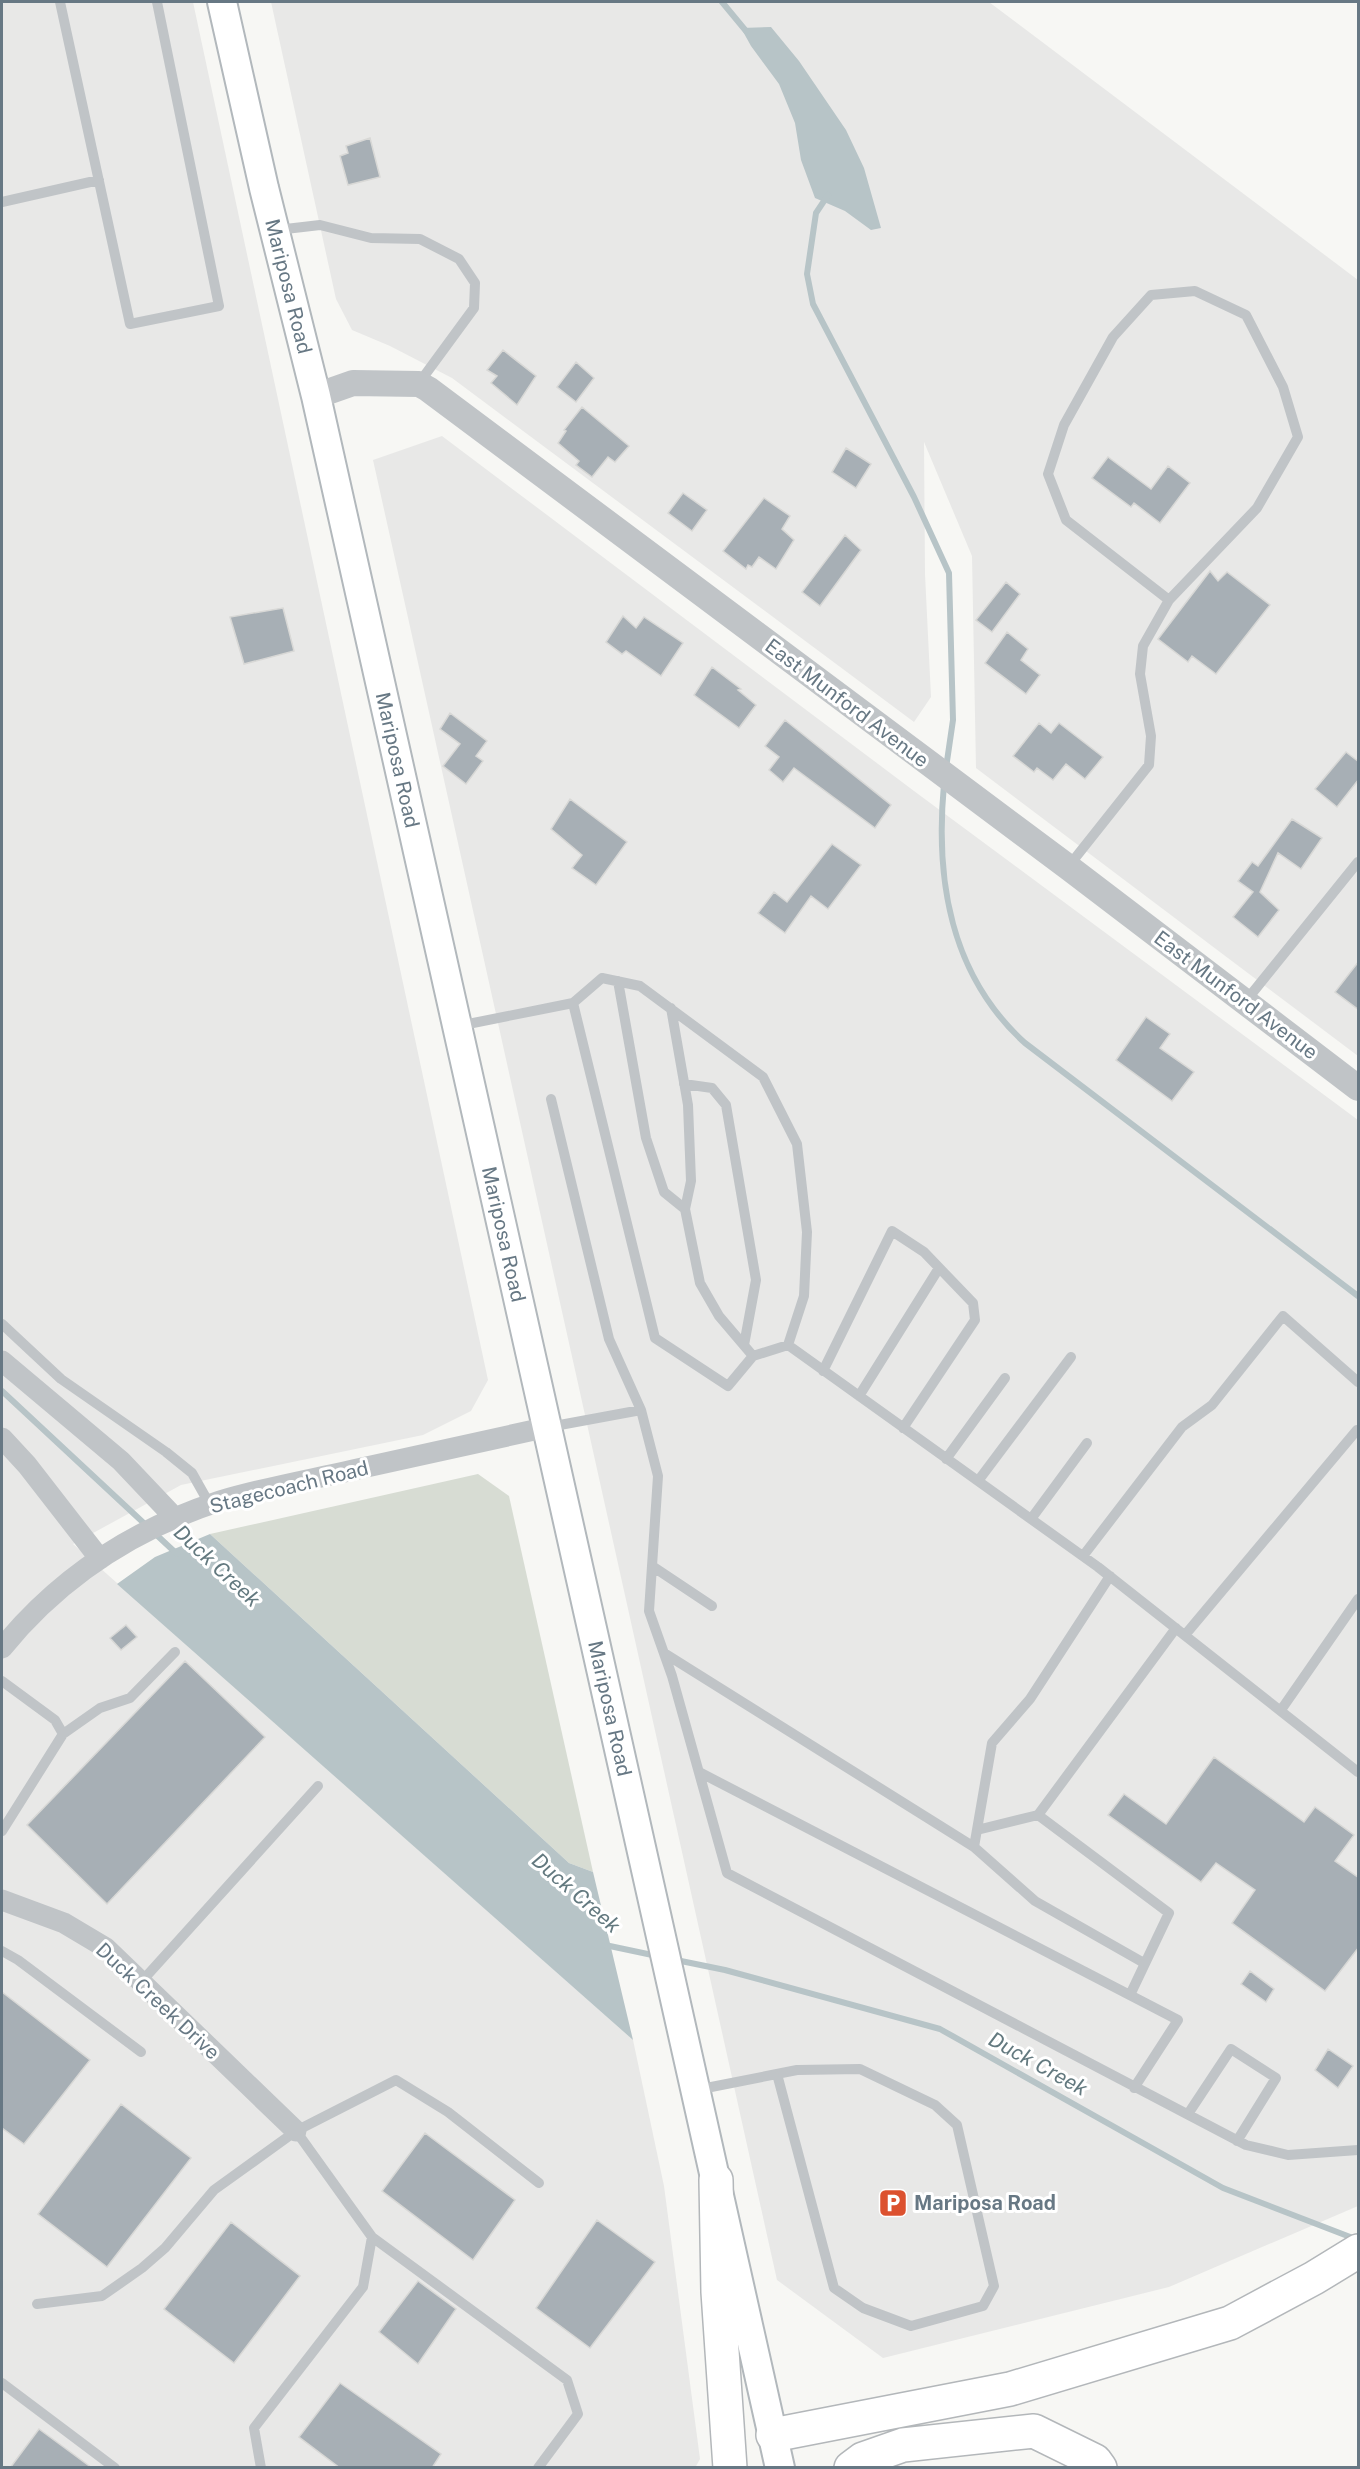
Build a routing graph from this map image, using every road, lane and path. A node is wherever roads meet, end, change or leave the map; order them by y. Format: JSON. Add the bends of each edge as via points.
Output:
{"nodes":[{"id":1,"x":60,"y":2,"type":"edge"},
{"id":2,"x":157,"y":2,"type":"edge"},
{"id":3,"x":222,"y":2,"type":"edge"},
{"id":4,"x":99,"y":180,"type":"junction"},
{"id":5,"x":2,"y":202,"type":"edge"},
{"id":6,"x":275,"y":230,"type":"junction"},
{"id":7,"x":419,"y":384,"type":"junction"},
{"id":8,"x":316,"y":396,"type":"junction"},
{"id":9,"x":1169,"y":600,"type":"junction"},
{"id":10,"x":1359,"y":862,"type":"edge"},
{"id":11,"x":1068,"y":867,"type":"junction"},
{"id":12,"x":618,"y":981,"type":"junction"},
{"id":13,"x":1245,"y":1002,"type":"junction"},
{"id":14,"x":573,"y":1003,"type":"junction"},
{"id":15,"x":671,"y":1008,"type":"junction"},
{"id":16,"x":458,"y":1026,"type":"junction"},
{"id":17,"x":684,"y":1084,"type":"junction"},
{"id":18,"x":1359,"y":1088,"type":"edge"},
{"id":19,"x":551,"y":1100,"type":"dead end"},
{"id":20,"x":685,"y":1209,"type":"junction"},
{"id":21,"x":939,"y":1268,"type":"junction"},
{"id":22,"x":2,"y":1324,"type":"edge"},
{"id":23,"x":744,"y":1345,"type":"junction"},
{"id":24,"x":788,"y":1345,"type":"junction"},
{"id":25,"x":753,"y":1356,"type":"junction"},
{"id":26,"x":1071,"y":1357,"type":"dead end"},
{"id":27,"x":2,"y":1361,"type":"edge"},
{"id":28,"x":823,"y":1371,"type":"junction"},
{"id":29,"x":1005,"y":1378,"type":"dead end"},
{"id":30,"x":1359,"y":1382,"type":"edge"},
{"id":31,"x":859,"y":1396,"type":"junction"},
{"id":32,"x":641,"y":1410,"type":"junction"},
{"id":33,"x":548,"y":1427,"type":"junction"},
{"id":34,"x":903,"y":1428,"type":"junction"},
{"id":35,"x":1358,"y":1430,"type":"edge"},
{"id":36,"x":2,"y":1438,"type":"edge"},
{"id":37,"x":1087,"y":1443,"type":"dead end"},
{"id":38,"x":946,"y":1459,"type":"junction"},
{"id":39,"x":978,"y":1481,"type":"junction"},
{"id":40,"x":210,"y":1505,"type":"junction"},
{"id":41,"x":174,"y":1518,"type":"junction"},
{"id":42,"x":1031,"y":1519,"type":"junction"},
{"id":43,"x":1083,"y":1556,"type":"junction"},
{"id":44,"x":100,"y":1558,"type":"junction"},
{"id":45,"x":652,"y":1566,"type":"junction"},
{"id":46,"x":1110,"y":1576,"type":"junction"},
{"id":47,"x":1359,"y":1599,"type":"edge"},
{"id":48,"x":712,"y":1606,"type":"dead end"},
{"id":49,"x":1180,"y":1631,"type":"junction"},
{"id":50,"x":2,"y":1648,"type":"edge"},
{"id":51,"x":175,"y":1652,"type":"dead end"},
{"id":52,"x":664,"y":1653,"type":"junction"},
{"id":53,"x":2,"y":1681,"type":"edge"},
{"id":54,"x":1281,"y":1710,"type":"junction"},
{"id":55,"x":63,"y":1734,"type":"junction"},
{"id":56,"x":699,"y":1772,"type":"junction"},
{"id":57,"x":1359,"y":1772,"type":"edge"},
{"id":58,"x":318,"y":1786,"type":"dead end"},
{"id":59,"x":1038,"y":1815,"type":"junction"},
{"id":60,"x":977,"y":1830,"type":"junction"},
{"id":61,"x":2,"y":1831,"type":"edge"},
{"id":62,"x":974,"y":1847,"type":"junction"},
{"id":63,"x":2,"y":1900,"type":"edge"},
{"id":64,"x":2,"y":1951,"type":"edge"},
{"id":65,"x":1144,"y":1963,"type":"junction"},
{"id":66,"x":142,"y":1981,"type":"junction"},
{"id":67,"x":1130,"y":1995,"type":"junction"},
{"id":68,"x":141,"y":2052,"type":"dead end"},
{"id":69,"x":777,"y":2074,"type":"junction"},
{"id":70,"x":1134,"y":2088,"type":"junction"},
{"id":71,"x":696,"y":2090,"type":"junction"},
{"id":72,"x":1188,"y":2114,"type":"junction"},
{"id":73,"x":296,"y":2131,"type":"junction"},
{"id":74,"x":1237,"y":2141,"type":"junction"},
{"id":75,"x":1359,"y":2150,"type":"edge"},
{"id":76,"x":716,"y":2180,"type":"junction"},
{"id":77,"x":539,"y":2183,"type":"dead end"},
{"id":78,"x":372,"y":2237,"type":"junction"},
{"id":79,"x":1359,"y":2251,"type":"edge"},
{"id":80,"x":37,"y":2304,"type":"dead end"},
{"id":81,"x":2,"y":2384,"type":"edge"},
{"id":82,"x":773,"y":2435,"type":"junction"},
{"id":83,"x":115,"y":2468,"type":"edge"},
{"id":84,"x":261,"y":2468,"type":"edge"},
{"id":85,"x":538,"y":2468,"type":"edge"},
{"id":86,"x":730,"y":2468,"type":"edge"},
{"id":87,"x":780,"y":2468,"type":"edge"},
{"id":88,"x":851,"y":2468,"type":"edge"},
{"id":89,"x":1100,"y":2468,"type":"edge"}],
"edges":[{"from":1,"to":4,"type":"lane"},
{"from":2,"to":4,"type":"lane","via":[[219,306],[130,324]]},
{"from":3,"to":6,"type":"main road","name":"Mariposa Road"},
{"from":4,"to":5,"type":"lane"},
{"from":6,"to":7,"type":"lane","via":[[320,225],[371,238],[420,239],[459,259],[475,283],[474,308]]},
{"from":6,"to":8,"type":"main road","name":"Mariposa Road"},
{"from":7,"to":8,"type":"street","via":[[353,383]]},
{"from":7,"to":11,"type":"street","name":"East Munford Avenue"},
{"from":8,"to":16,"type":"main road","name":"Mariposa Road"},
{"from":9,"to":9,"type":"lane","via":[[1257,508],[1298,437],[1283,387],[1246,315],[1195,291],[1151,295],[1113,337],[1064,425],[1048,474],[1066,520]]},
{"from":9,"to":11,"type":"lane","via":[[1143,646],[1140,674],[1151,736],[1149,765]]},
{"from":10,"to":13,"type":"lane"},
{"from":11,"to":13,"type":"street","name":"East Munford Avenue"},
{"from":12,"to":14,"type":"lane","via":[[602,978]]},
{"from":12,"to":15,"type":"lane","via":[[640,986]]},
{"from":12,"to":20,"type":"lane","via":[[646,1138],[664,1192]]},
{"from":13,"to":18,"type":"street","name":"East Munford Avenue"},
{"from":14,"to":16,"type":"lane"},
{"from":14,"to":25,"type":"lane","via":[[655,1338],[728,1386]]},
{"from":15,"to":17,"type":"lane"},
{"from":15,"to":24,"type":"lane","via":[[763,1077],[797,1144],[807,1232],[804,1296]]},
{"from":16,"to":33,"type":"main road","name":"Mariposa Road"},
{"from":17,"to":20,"type":"lane","via":[[691,1181]]},
{"from":17,"to":23,"type":"lane","via":[[712,1088],[726,1105],[756,1280]]},
{"from":19,"to":32,"type":"lane","via":[[609,1339]]},
{"from":20,"to":23,"type":"lane","via":[[700,1283],[719,1316]]},
{"from":21,"to":28,"type":"lane","via":[[924,1252],[892,1231]]},
{"from":21,"to":31,"type":"lane"},
{"from":21,"to":34,"type":"lane","via":[[973,1303],[975,1320]]},
{"from":22,"to":40,"type":"lane","via":[[61,1379],[192,1473]]},
{"from":23,"to":25,"type":"lane"},
{"from":24,"to":25,"type":"lane"},
{"from":24,"to":28,"type":"lane"},
{"from":26,"to":39,"type":"lane"},
{"from":27,"to":41,"type":"street","via":[[121,1461]]},
{"from":28,"to":31,"type":"lane"},
{"from":29,"to":38,"type":"lane"},
{"from":30,"to":43,"type":"lane","via":[[1283,1316],[1212,1405],[1182,1427]]},
{"from":31,"to":34,"type":"lane"},
{"from":32,"to":33,"type":"lane"},
{"from":32,"to":45,"type":"lane","via":[[658,1476]]},
{"from":33,"to":40,"type":"street","name":"Stagecoach Road"},
{"from":33,"to":71,"type":"main road","name":"Mariposa Road"},
{"from":34,"to":38,"type":"lane"},
{"from":35,"to":49,"type":"lane"},
{"from":36,"to":44,"type":"street"},
{"from":37,"to":42,"type":"lane"},
{"from":38,"to":39,"type":"lane"},
{"from":39,"to":42,"type":"lane"},
{"from":40,"to":41,"type":"street","name":"Stagecoach Road"},
{"from":41,"to":44,"type":"street","name":"Stagecoach Road"},
{"from":42,"to":43,"type":"lane"},
{"from":43,"to":46,"type":"lane"},
{"from":44,"to":50,"type":"street","name":"Stagecoach Road","via":[[72,1577],[26,1619]]},
{"from":45,"to":48,"type":"lane"},
{"from":45,"to":52,"type":"lane","via":[[649,1611]]},
{"from":46,"to":49,"type":"lane"},
{"from":46,"to":60,"type":"lane","via":[[1030,1699],[992,1743]]},
{"from":47,"to":54,"type":"lane"},
{"from":49,"to":54,"type":"lane"},
{"from":49,"to":59,"type":"lane"},
{"from":51,"to":55,"type":"lane","via":[[130,1698],[100,1708]]},
{"from":52,"to":56,"type":"lane"},
{"from":52,"to":62,"type":"lane"},
{"from":53,"to":55,"type":"lane","via":[[55,1720]]},
{"from":54,"to":57,"type":"lane"},
{"from":55,"to":61,"type":"lane"},
{"from":56,"to":67,"type":"lane"},
{"from":56,"to":70,"type":"lane","via":[[726,1873]]},
{"from":58,"to":66,"type":"lane"},
{"from":59,"to":60,"type":"lane"},
{"from":59,"to":65,"type":"lane","via":[[1169,1913]]},
{"from":60,"to":62,"type":"lane"},
{"from":62,"to":65,"type":"lane","via":[[1035,1901]]},
{"from":63,"to":66,"type":"street","name":"Duck Creek Drive","via":[[83,1933]]},
{"from":64,"to":68,"type":"lane"},
{"from":65,"to":67,"type":"lane"},
{"from":66,"to":73,"type":"street","name":"Duck Creek Drive"},
{"from":67,"to":70,"type":"lane","via":[[1178,2019]]},
{"from":69,"to":69,"type":"lane","via":[[860,2069],[935,2105],[957,2125],[994,2286],[983,2306],[911,2326],[863,2308],[834,2288]]},
{"from":69,"to":71,"type":"lane"},
{"from":70,"to":72,"type":"lane"},
{"from":71,"to":76,"type":"main road","name":"Mariposa Road"},
{"from":72,"to":74,"type":"lane"},
{"from":72,"to":74,"type":"lane","via":[[1231,2049],[1276,2078]]},
{"from":73,"to":77,"type":"lane","via":[[396,2080],[448,2112]]},
{"from":73,"to":78,"type":"lane"},
{"from":73,"to":80,"type":"lane","via":[[214,2190],[165,2248],[102,2295]]},
{"from":74,"to":75,"type":"lane","via":[[1288,2155]]},
{"from":76,"to":82,"type":"main road","name":"Mariposa Road"},
{"from":76,"to":86,"type":"highway","via":[[718,2292]]},
{"from":78,"to":84,"type":"lane","via":[[363,2287],[254,2428]]},
{"from":78,"to":85,"type":"lane","via":[[567,2380],[578,2414]]},
{"from":79,"to":82,"type":"highway","via":[[1230,2323],[1010,2390]]},
{"from":81,"to":83,"type":"lane"},
{"from":82,"to":87,"type":"main road","name":"Mariposa Road"},
{"from":88,"to":89,"type":"highway","via":[[863,2459],[903,2445],[1034,2431],[1095,2461]]}]}
